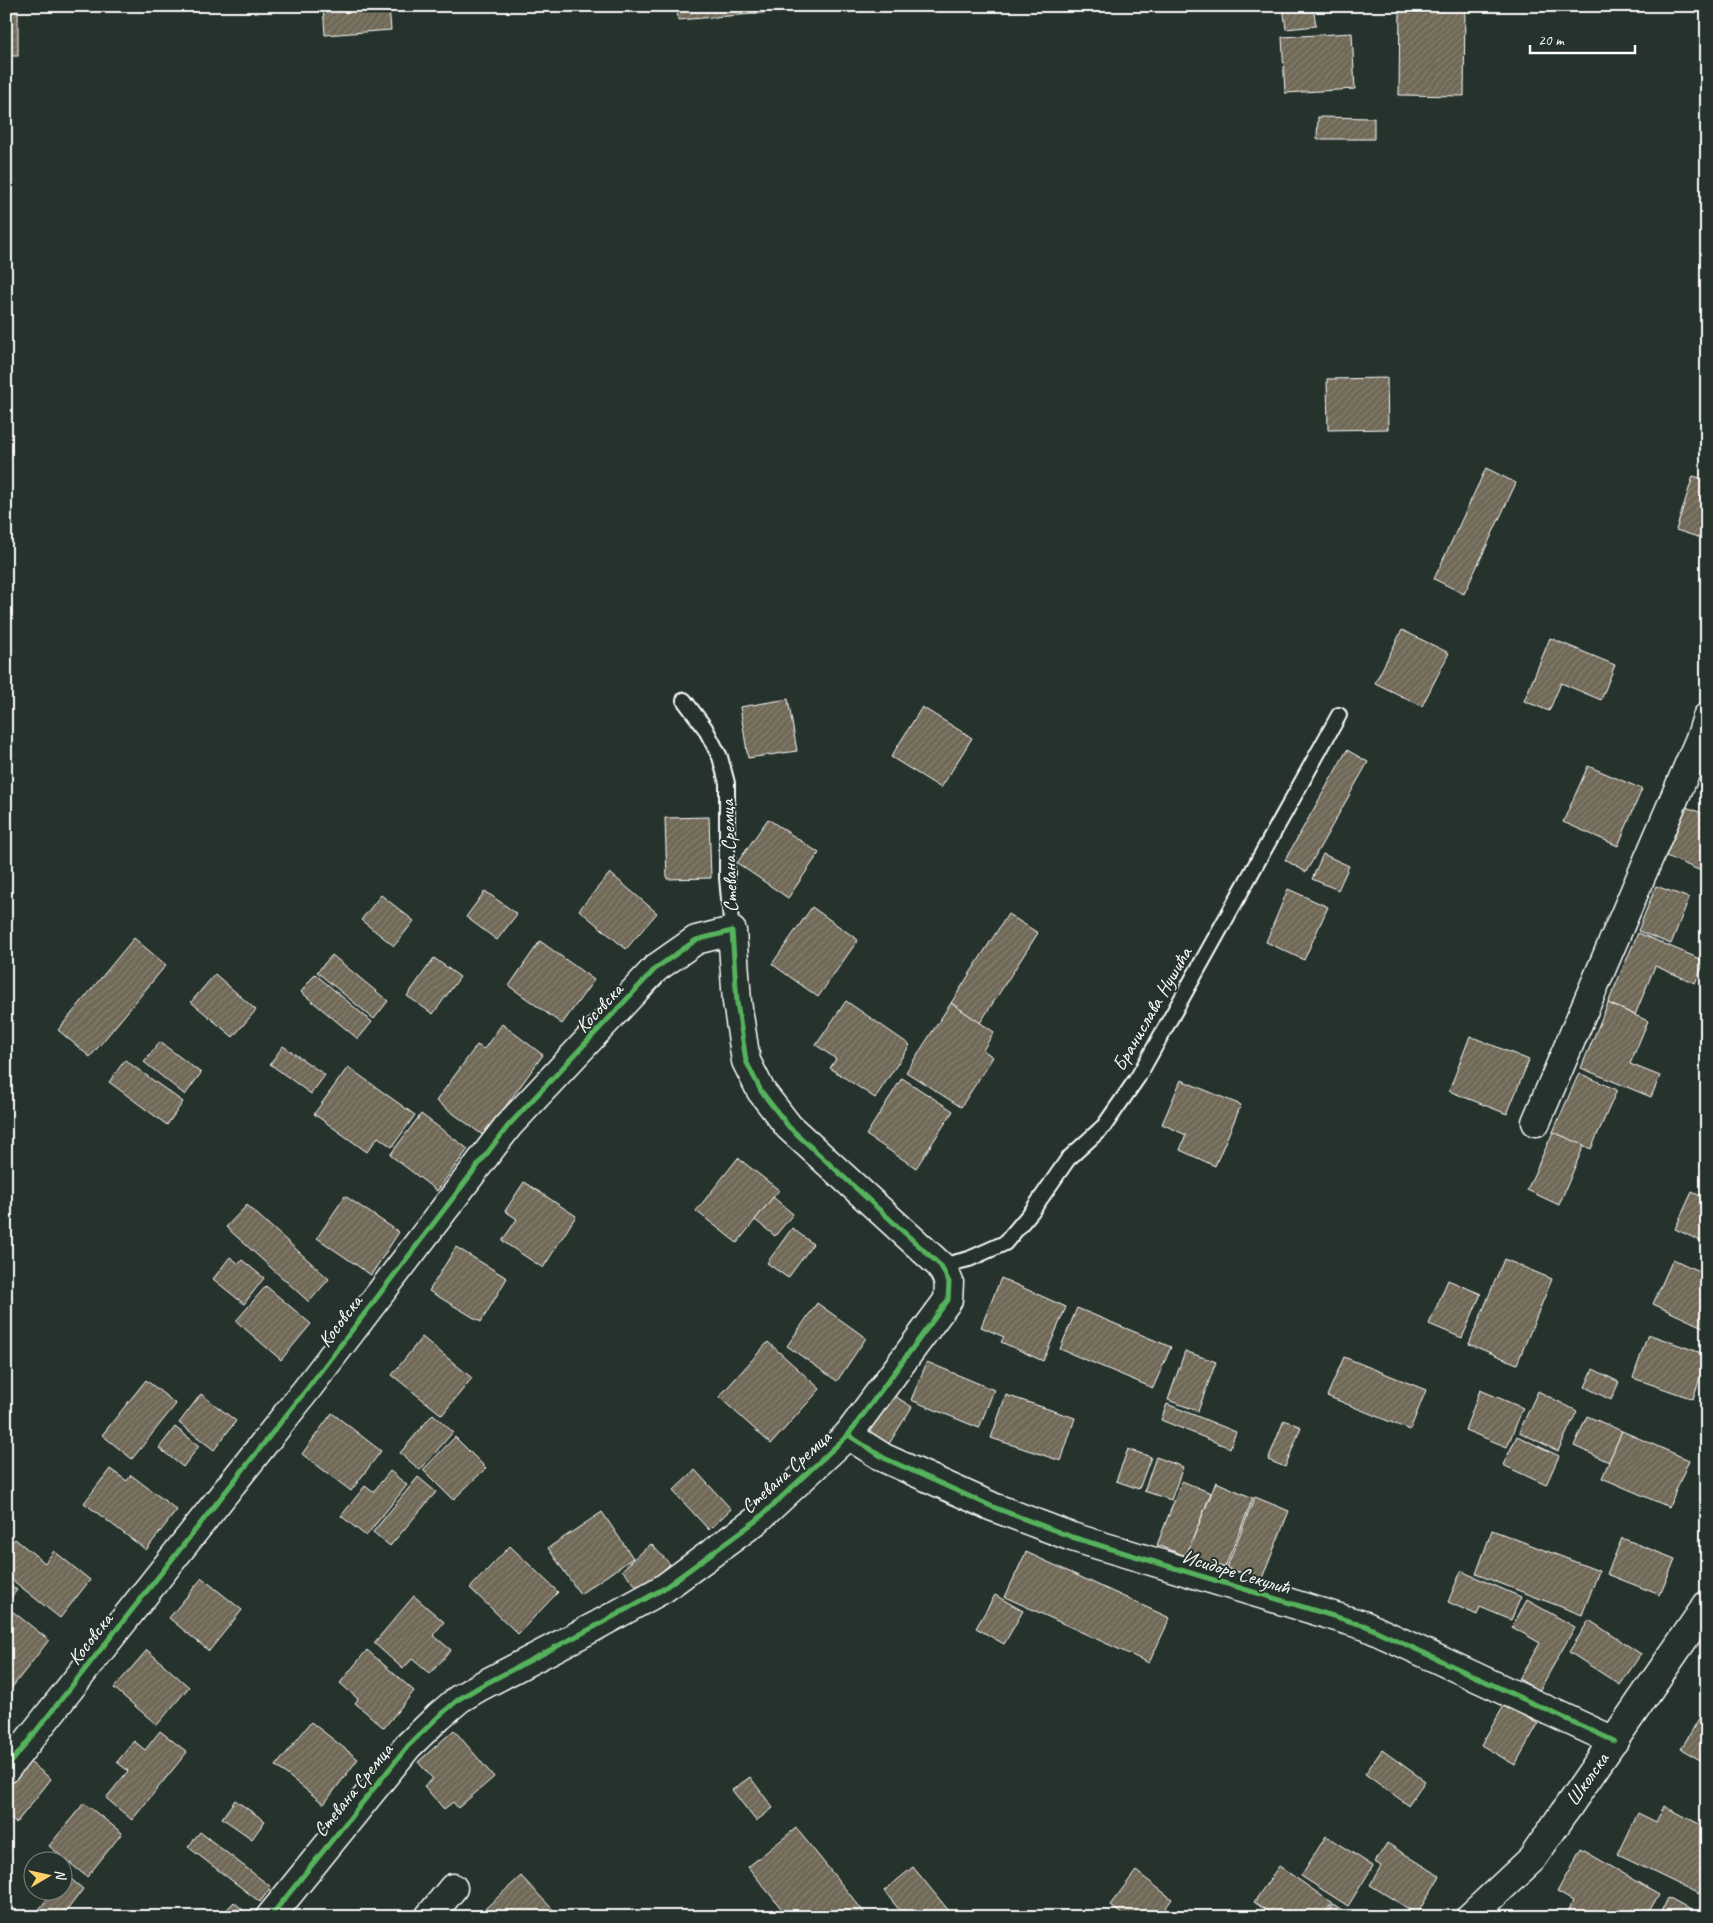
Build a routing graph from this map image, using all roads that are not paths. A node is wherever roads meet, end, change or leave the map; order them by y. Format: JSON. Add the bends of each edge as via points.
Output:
{"nodes":[{"id":1,"x":684,"y":700,"type":"dead end"},
{"id":2,"x":1339,"y":715,"type":"dead end"},
{"id":3,"x":1705,"y":730,"type":"edge"},
{"id":4,"x":732,"y":931,"type":"junction"},
{"id":5,"x":1536,"y":1122,"type":"dead end"},
{"id":6,"x":941,"y":1266,"type":"junction"},
{"id":7,"x":848,"y":1435,"type":"junction"},
{"id":8,"x":1707,"y":1604,"type":"edge"},
{"id":9,"x":1614,"y":1741,"type":"junction"},
{"id":10,"x":6,"y":1769,"type":"edge"},
{"id":11,"x":453,"y":1888,"type":"dead end"},
{"id":12,"x":270,"y":1917,"type":"edge"},
{"id":13,"x":429,"y":1917,"type":"edge"},
{"id":14,"x":1470,"y":1917,"type":"edge"}],
"edges":[{"from":1,"to":4,"type":"lane","name":"Стевана Сремца","via":[[705,728],[720,756],[727,783],[727,878]]},
{"from":2,"to":6,"type":"lane","name":"Бранислава Нушића","via":[[1138,1078],[1104,1126],[1068,1159],[1005,1243],[969,1259]]},
{"from":3,"to":5,"type":"street"},
{"from":4,"to":6,"type":"street","name":"Стевана Сремца","via":[[737,1002],[746,1060],[761,1091],[789,1127]]},
{"from":4,"to":10,"type":"street","name":"Косовска","via":[[696,940],[656,968],[508,1126],[307,1389]]},
{"from":6,"to":7,"type":"street","name":"Стевана Сремца","via":[[949,1282],[948,1300]]},
{"from":7,"to":9,"type":"street","name":"Исидоре Секулић","via":[[884,1458],[993,1507],[1072,1537],[1366,1626]]},
{"from":7,"to":12,"type":"street","name":"Стевана Сремца","via":[[757,1520],[662,1589],[480,1686],[452,1705],[408,1746]]},
{"from":8,"to":9,"type":"street","name":"Школска"},
{"from":9,"to":14,"type":"street","name":"Школска","via":[[1532,1859]]},
{"from":11,"to":13,"type":"street"}]}
